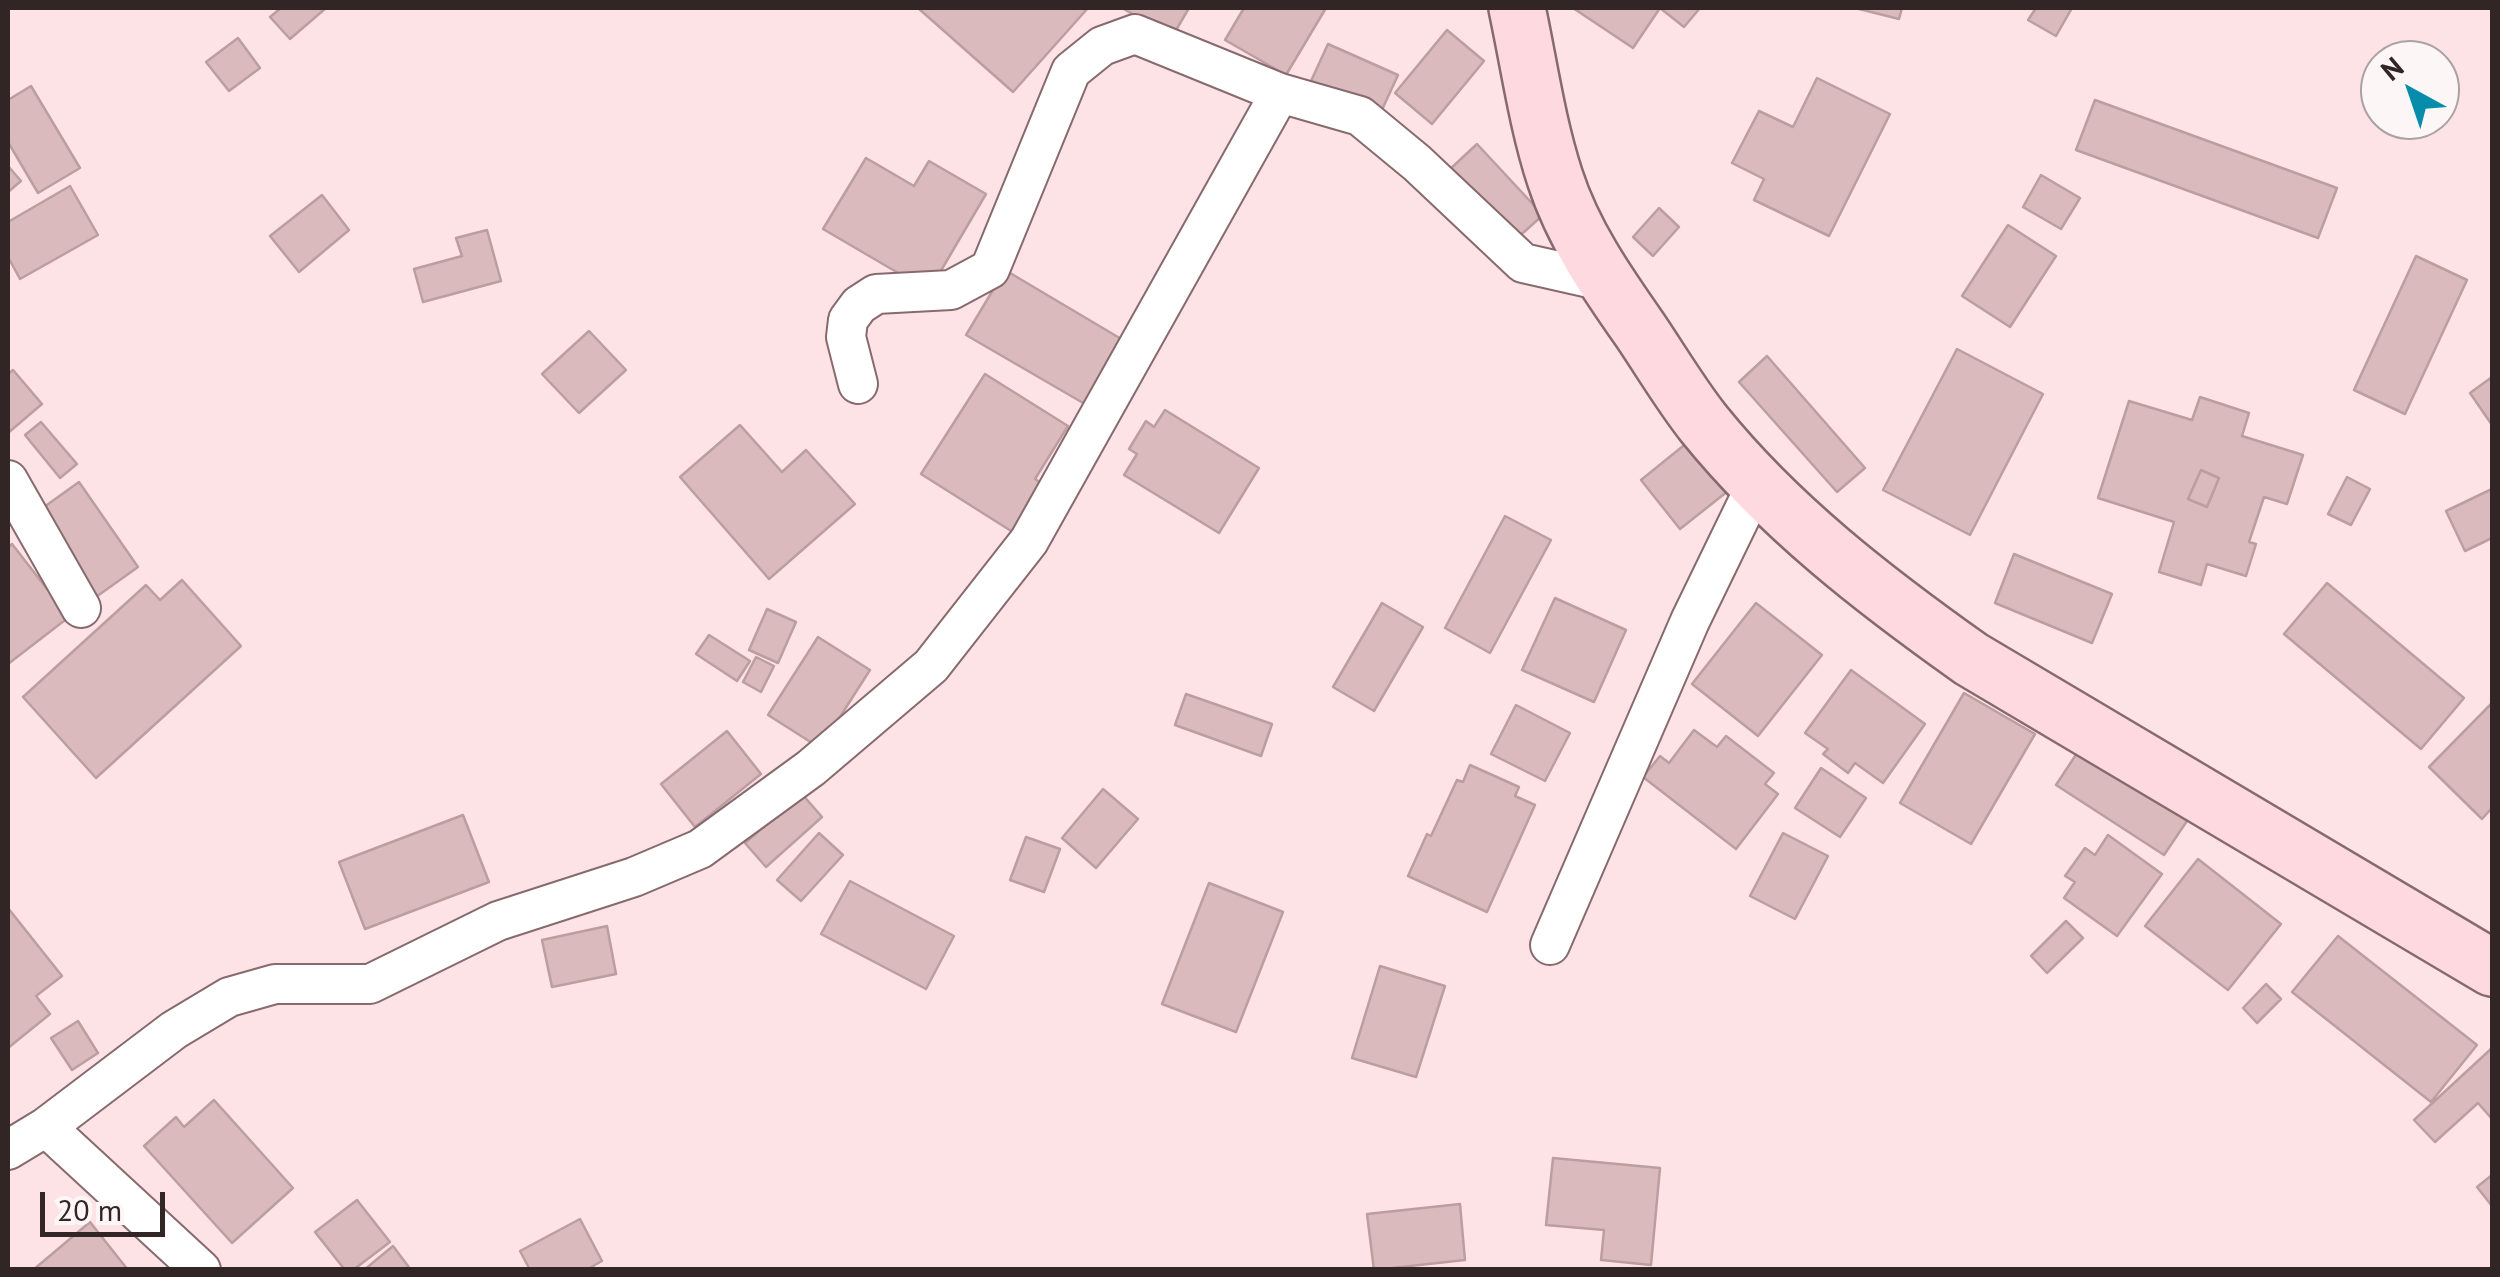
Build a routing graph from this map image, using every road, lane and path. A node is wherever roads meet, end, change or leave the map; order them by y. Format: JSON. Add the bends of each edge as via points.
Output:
{"nodes":[{"id":1,"x":1517,"y":8,"type":"edge"},
{"id":2,"x":1280,"y":93,"type":"junction"},
{"id":3,"x":1607,"y":282,"type":"junction"},
{"id":4,"x":858,"y":384,"type":"dead end"},
{"id":5,"x":8,"y":480,"type":"edge"},
{"id":6,"x":1757,"y":483,"type":"junction"},
{"id":7,"x":81,"y":608,"type":"dead end"},
{"id":8,"x":1550,"y":945,"type":"dead end"},
{"id":9,"x":2492,"y":968,"type":"edge"},
{"id":10,"x":46,"y":1126,"type":"junction"},
{"id":11,"x":8,"y":1150,"type":"edge"},
{"id":12,"x":200,"y":1270,"type":"edge"}],
"edges":[{"from":1,"to":3,"type":"street","via":[[1555,179]]},
{"from":2,"to":3,"type":"street","via":[[1360,116],[1523,263]]},
{"from":2,"to":4,"type":"street","via":[[1135,34],[1102,46],[1070,70],[990,269],[951,290],[876,294],[848,320]]},
{"from":2,"to":10,"type":"street","via":[[1029,541],[931,666],[811,768],[700,849],[498,922],[370,984],[275,984],[229,997]]},
{"from":3,"to":6,"type":"street","via":[[1704,423]]},
{"from":5,"to":7,"type":"street"},
{"from":6,"to":8,"type":"street"},
{"from":6,"to":9,"type":"street","via":[[1819,542],[1971,660]]},
{"from":10,"to":11,"type":"street"},
{"from":10,"to":12,"type":"street"}]}
